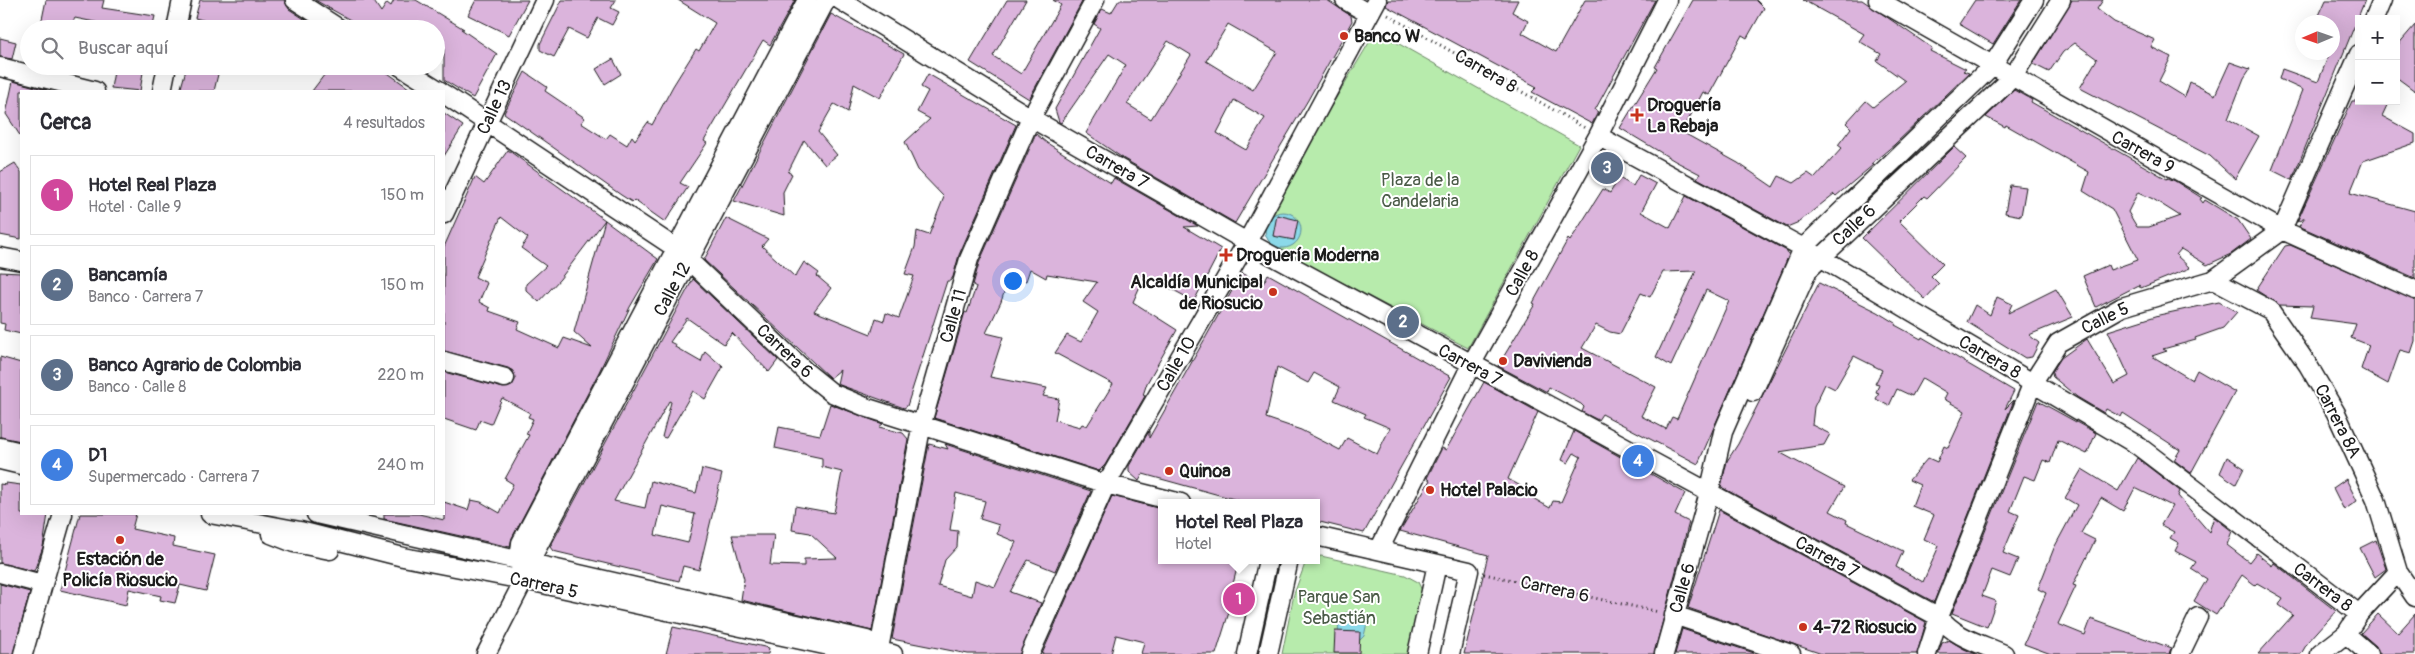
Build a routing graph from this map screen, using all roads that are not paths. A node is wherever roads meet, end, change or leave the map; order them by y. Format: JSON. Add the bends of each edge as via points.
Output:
{"nodes":[{"id":1,"x":182,"y":0,"type":"edge"},
{"id":2,"x":295,"y":0,"type":"edge"},
{"id":3,"x":545,"y":0,"type":"edge"},
{"id":4,"x":807,"y":0,"type":"edge"},
{"id":5,"x":826,"y":0,"type":"edge"},
{"id":6,"x":840,"y":0,"type":"edge"},
{"id":7,"x":1095,"y":0,"type":"edge"},
{"id":8,"x":1345,"y":0,"type":"edge"},
{"id":9,"x":1667,"y":0,"type":"edge"},
{"id":10,"x":1878,"y":0,"type":"edge"},
{"id":11,"x":2034,"y":0,"type":"edge"},
{"id":12,"x":2061,"y":0,"type":"edge"},
{"id":13,"x":2382,"y":0,"type":"edge"},
{"id":14,"x":1373,"y":7,"type":"edge"},
{"id":15,"x":2376,"y":15,"type":"edge"},
{"id":16,"x":178,"y":20,"type":"edge"},
{"id":17,"x":326,"y":20,"type":"edge"},
{"id":18,"x":2356,"y":60,"type":"edge"},
{"id":19,"x":1992,"y":66,"type":"junction"},
{"id":20,"x":0,"y":67,"type":"edge"},
{"id":21,"x":20,"y":72,"type":"edge"},
{"id":22,"x":32,"y":75,"type":"edge"},
{"id":23,"x":165,"y":75,"type":"edge"},
{"id":24,"x":414,"y":75,"type":"edge"},
{"id":25,"x":2012,"y":78,"type":"junction"},
{"id":26,"x":91,"y":90,"type":"edge"},
{"id":27,"x":162,"y":90,"type":"edge"},
{"id":28,"x":438,"y":90,"type":"edge"},
{"id":29,"x":445,"y":95,"type":"edge"},
{"id":30,"x":1031,"y":118,"type":"junction"},
{"id":31,"x":487,"y":121,"type":"junction"},
{"id":32,"x":1598,"y":136,"type":"junction"},
{"id":33,"x":445,"y":212,"type":"edge"},
{"id":34,"x":2282,"y":230,"type":"junction"},
{"id":35,"x":1247,"y":242,"type":"junction"},
{"id":36,"x":1803,"y":248,"type":"junction"},
{"id":37,"x":682,"y":255,"type":"junction"},
{"id":38,"x":0,"y":257,"type":"edge"},
{"id":39,"x":1820,"y":257,"type":"junction"},
{"id":40,"x":20,"y":261,"type":"edge"},
{"id":41,"x":2213,"y":280,"type":"junction"},
{"id":42,"x":2415,"y":290,"type":"edge"},
{"id":43,"x":445,"y":361,"type":"edge"},
{"id":44,"x":1471,"y":365,"type":"junction"},
{"id":45,"x":505,"y":378,"type":"dead end"},
{"id":46,"x":2033,"y":382,"type":"junction"},
{"id":47,"x":922,"y":423,"type":"junction"},
{"id":48,"x":0,"y":446,"type":"edge"},
{"id":49,"x":20,"y":452,"type":"edge"},
{"id":50,"x":0,"y":460,"type":"edge"},
{"id":51,"x":20,"y":465,"type":"edge"},
{"id":52,"x":1106,"y":484,"type":"junction"},
{"id":53,"x":1709,"y":493,"type":"junction"},
{"id":54,"x":1165,"y":499,"type":"edge"},
{"id":55,"x":64,"y":515,"type":"edge"},
{"id":56,"x":306,"y":515,"type":"edge"},
{"id":57,"x":320,"y":515,"type":"edge"},
{"id":58,"x":218,"y":516,"type":"edge"},
{"id":59,"x":300,"y":531,"type":"junction"},
{"id":60,"x":1320,"y":537,"type":"edge"},
{"id":61,"x":1380,"y":548,"type":"junction"},
{"id":62,"x":403,"y":558,"type":"junction"},
{"id":63,"x":1267,"y":564,"type":"edge"},
{"id":64,"x":1288,"y":564,"type":"edge"},
{"id":65,"x":1437,"y":564,"type":"junction"},
{"id":66,"x":524,"y":568,"type":"junction"},
{"id":67,"x":2398,"y":572,"type":"junction"},
{"id":68,"x":0,"y":573,"type":"edge"},
{"id":69,"x":42,"y":584,"type":"junction"},
{"id":70,"x":2415,"y":597,"type":"edge"},
{"id":71,"x":2359,"y":614,"type":"junction"},
{"id":72,"x":1674,"y":615,"type":"junction"},
{"id":73,"x":1939,"y":617,"type":"junction"},
{"id":74,"x":2198,"y":617,"type":"dead end"},
{"id":75,"x":2346,"y":634,"type":"junction"},
{"id":76,"x":883,"y":653,"type":"edge"},
{"id":77,"x":23,"y":654,"type":"edge"},
{"id":78,"x":486,"y":654,"type":"edge"},
{"id":79,"x":1030,"y":654,"type":"edge"},
{"id":80,"x":1247,"y":654,"type":"edge"},
{"id":81,"x":1268,"y":654,"type":"edge"},
{"id":82,"x":1417,"y":654,"type":"edge"},
{"id":83,"x":1450,"y":654,"type":"edge"},
{"id":84,"x":1664,"y":654,"type":"edge"},
{"id":85,"x":1791,"y":654,"type":"edge"},
{"id":86,"x":1927,"y":654,"type":"edge"},
{"id":87,"x":2004,"y":654,"type":"edge"},
{"id":88,"x":2180,"y":654,"type":"edge"},
{"id":89,"x":2320,"y":654,"type":"edge"},
{"id":90,"x":2369,"y":654,"type":"edge"}],
"edges":[{"from":1,"to":16,"type":"street"},
{"from":2,"to":17,"type":"street"},
{"from":3,"to":31,"type":"street","name":"Calle 13"},
{"from":4,"to":37,"type":"street","name":"Calle 12"},
{"from":5,"to":37,"type":"street","name":"Calle 12"},
{"from":6,"to":30,"type":"street","name":"Carrera 7"},
{"from":7,"to":30,"type":"street","name":"Calle 11"},
{"from":8,"to":14,"type":"street"},
{"from":9,"to":32,"type":"street","name":"Calle 8"},
{"from":10,"to":19,"type":"street","name":"Carrera 9"},
{"from":11,"to":19,"type":"street","name":"Calle 6"},
{"from":12,"to":25,"type":"street","name":"Calle 6"},
{"from":13,"to":15,"type":"street"},
{"from":14,"to":35,"type":"street","name":"Calle 10"},
{"from":18,"to":34,"type":"street"},
{"from":19,"to":25,"type":"street","name":"Carrera 9"},
{"from":19,"to":36,"type":"street","name":"Calle 6"},
{"from":20,"to":21,"type":"street"},
{"from":22,"to":26,"type":"street"},
{"from":23,"to":27,"type":"street"},
{"from":24,"to":28,"type":"street"},
{"from":25,"to":34,"type":"street","name":"Carrera 9"},
{"from":25,"to":39,"type":"street","name":"Calle 6"},
{"from":29,"to":31,"type":"street","name":"Carrera 6"},
{"from":30,"to":35,"type":"street","name":"Carrera 7"},
{"from":30,"to":47,"type":"street","name":"Calle 11","via":[[969,260]]},
{"from":31,"to":33,"type":"street","name":"Calle 13"},
{"from":31,"to":37,"type":"street","name":"Carrera 6"},
{"from":32,"to":36,"type":"street","name":"Carrera 8"},
{"from":32,"to":44,"type":"street","name":"Calle 8"},
{"from":34,"to":41,"type":"street","name":"Calle 5"},
{"from":34,"to":42,"type":"street","name":"Carrera 9"},
{"from":35,"to":44,"type":"street","name":"Carrera 7"},
{"from":35,"to":52,"type":"street","name":"Calle 10"},
{"from":36,"to":39,"type":"street","name":"Carrera 8"},
{"from":36,"to":53,"type":"street","name":"Calle 6","via":[[1723,432]]},
{"from":37,"to":47,"type":"street","name":"Carrera 6","via":[[832,393],[868,408]]},
{"from":37,"to":66,"type":"street","name":"Calle 12"},
{"from":38,"to":40,"type":"street"},
{"from":39,"to":46,"type":"street","name":"Carrera 8"},
{"from":39,"to":53,"type":"street","name":"Calle 6","via":[[1808,270]]},
{"from":41,"to":46,"type":"street","name":"Calle 5","via":[[2122,308],[2058,342]]},
{"from":41,"to":67,"type":"street","name":"Carrera 8A","via":[[2270,310],[2308,365],[2336,413],[2376,500]]},
{"from":43,"to":45,"type":"street"},
{"from":44,"to":53,"type":"street","name":"Carrera 7"},
{"from":44,"to":61,"type":"street","name":"Calle 8"},
{"from":46,"to":71,"type":"street","name":"Carrera 8","via":[[2137,445]]},
{"from":46,"to":73,"type":"street","name":"Calle 5"},
{"from":47,"to":52,"type":"street","name":"Carrera 6"},
{"from":47,"to":76,"type":"street","name":"Calle 11"},
{"from":48,"to":49,"type":"street"},
{"from":50,"to":51,"type":"street"},
{"from":52,"to":54,"type":"street","name":"Carrera 6"},
{"from":52,"to":79,"type":"street","name":"Calle 10"},
{"from":53,"to":72,"type":"street","name":"Calle 6"},
{"from":53,"to":73,"type":"street","name":"Carrera 7"},
{"from":55,"to":69,"type":"street"},
{"from":56,"to":59,"type":"street"},
{"from":57,"to":66,"type":"street","name":"Carrera 5"},
{"from":58,"to":59,"type":"street","name":"Carrera 5"},
{"from":58,"to":62,"type":"street","via":[[294,543],[366,558]]},
{"from":59,"to":62,"type":"street","name":"Carrera 5"},
{"from":60,"to":61,"type":"street"},
{"from":61,"to":65,"type":"street"},
{"from":62,"to":66,"type":"street","name":"Carrera 5"},
{"from":63,"to":80,"type":"street"},
{"from":64,"to":81,"type":"street"},
{"from":65,"to":82,"type":"street"},
{"from":65,"to":83,"type":"street","via":[[1469,571]]},
{"from":66,"to":76,"type":"street","name":"Carrera 5","via":[[866,654]]},
{"from":66,"to":78,"type":"street","name":"Calle 12"},
{"from":67,"to":70,"type":"street","name":"Carrera 8A"},
{"from":67,"to":71,"type":"street"},
{"from":68,"to":69,"type":"street"},
{"from":69,"to":77,"type":"street"},
{"from":71,"to":75,"type":"street"},
{"from":72,"to":84,"type":"street","name":"Calle 6"},
{"from":72,"to":85,"type":"street"},
{"from":73,"to":86,"type":"street","name":"Calle 5"},
{"from":73,"to":87,"type":"street","name":"Carrera 7","via":[[1949,629],[1970,641]]},
{"from":74,"to":88,"type":"street"},
{"from":75,"to":89,"type":"street"},
{"from":75,"to":90,"type":"street","name":"Carrera 8"}]}
